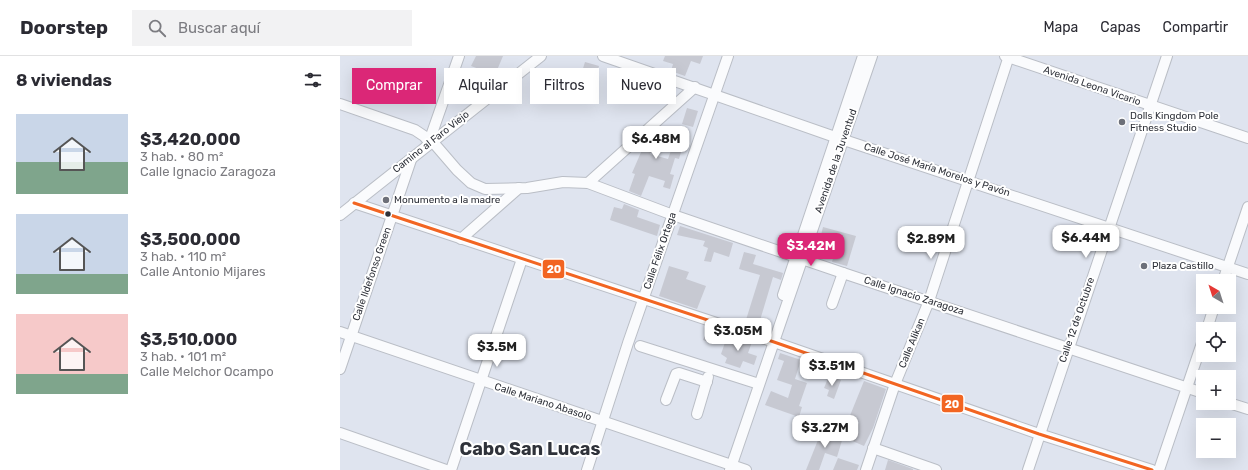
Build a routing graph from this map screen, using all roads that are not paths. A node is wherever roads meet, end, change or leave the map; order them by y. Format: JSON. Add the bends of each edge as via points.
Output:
{"nodes":[{"id":1,"x":459,"y":56,"type":"edge"},
{"id":2,"x":541,"y":56,"type":"edge"},
{"id":3,"x":604,"y":56,"type":"edge"},
{"id":4,"x":728,"y":56,"type":"edge"},
{"id":5,"x":863,"y":56,"type":"edge"},
{"id":6,"x":872,"y":56,"type":"edge"},
{"id":7,"x":1008,"y":56,"type":"edge"},
{"id":8,"x":1167,"y":56,"type":"edge"},
{"id":9,"x":695,"y":87,"type":"junction"},
{"id":10,"x":715,"y":94,"type":"junction"},
{"id":11,"x":340,"y":104,"type":"edge"},
{"id":12,"x":1150,"y":105,"type":"junction"},
{"id":13,"x":839,"y":138,"type":"junction"},
{"id":14,"x":1248,"y":138,"type":"edge"},
{"id":15,"x":431,"y":142,"type":"junction"},
{"id":16,"x":412,"y":157,"type":"junction"},
{"id":17,"x":969,"y":182,"type":"junction"},
{"id":18,"x":588,"y":183,"type":"junction"},
{"id":19,"x":519,"y":188,"type":"junction"},
{"id":20,"x":354,"y":203,"type":"junction"},
{"id":21,"x":1248,"y":207,"type":"edge"},
{"id":22,"x":340,"y":214,"type":"edge"},
{"id":23,"x":392,"y":215,"type":"junction"},
{"id":24,"x":672,"y":215,"type":"junction"},
{"id":25,"x":1109,"y":227,"type":"junction"},
{"id":26,"x":461,"y":239,"type":"junction"},
{"id":27,"x":799,"y":258,"type":"junction"},
{"id":28,"x":522,"y":259,"type":"junction"},
{"id":29,"x":1228,"y":268,"type":"junction"},
{"id":30,"x":843,"y":273,"type":"junction"},
{"id":31,"x":1226,"y":274,"type":"edge"},
{"id":32,"x":1248,"y":274,"type":"edge"},
{"id":33,"x":644,"y":299,"type":"junction"},
{"id":34,"x":929,"y":301,"type":"junction"},
{"id":35,"x":832,"y":304,"type":"dead end"},
{"id":36,"x":340,"y":332,"type":"edge"},
{"id":37,"x":351,"y":335,"type":"junction"},
{"id":38,"x":771,"y":341,"type":"junction"},
{"id":39,"x":640,"y":346,"type":"dead end"},
{"id":40,"x":1068,"y":348,"type":"junction"},
{"id":41,"x":1196,"y":361,"type":"edge"},
{"id":42,"x":340,"y":369,"type":"edge"},
{"id":43,"x":711,"y":369,"type":"junction"},
{"id":44,"x":481,"y":381,"type":"junction"},
{"id":45,"x":707,"y":382,"type":"junction"},
{"id":46,"x":756,"y":383,"type":"junction"},
{"id":47,"x":895,"y":384,"type":"junction"},
{"id":48,"x":1187,"y":388,"type":"junction"},
{"id":49,"x":1196,"y":391,"type":"edge"},
{"id":50,"x":666,"y":400,"type":"dead end"},
{"id":51,"x":1236,"y":405,"type":"edge"},
{"id":52,"x":1248,"y":409,"type":"edge"},
{"id":53,"x":697,"y":414,"type":"dead end"},
{"id":54,"x":603,"y":422,"type":"junction"},
{"id":55,"x":340,"y":433,"type":"edge"},
{"id":56,"x":1039,"y":434,"type":"junction"},
{"id":57,"x":873,"y":448,"type":"junction"},
{"id":58,"x":728,"y":467,"type":"edge"},
{"id":59,"x":446,"y":470,"type":"edge"},
{"id":60,"x":451,"y":470,"type":"edge"},
{"id":61,"x":587,"y":470,"type":"edge"},
{"id":62,"x":746,"y":470,"type":"edge"},
{"id":63,"x":866,"y":470,"type":"edge"},
{"id":64,"x":936,"y":470,"type":"edge"},
{"id":65,"x":1028,"y":470,"type":"edge"},
{"id":66,"x":1152,"y":470,"type":"edge"},
{"id":67,"x":1159,"y":470,"type":"edge"}],
"edges":[{"from":1,"to":15,"type":"street","via":[[433,126]]},
{"from":2,"to":15,"type":"street","name":"Camino al Faro Viejo"},
{"from":3,"to":9,"type":"street","name":"Calle José María Morelos y Pavón"},
{"from":4,"to":10,"type":"street","name":"Calle Félix Ortega"},
{"from":5,"to":13,"type":"street","name":"Avenida de la Juventud"},
{"from":6,"to":13,"type":"street","name":"Avenida de la Juventud"},
{"from":7,"to":12,"type":"street","name":"Avenida Leona Vicario"},
{"from":7,"to":17,"type":"street","name":"Calle Alikan"},
{"from":8,"to":12,"type":"street","name":"Calle 12 de Octubre"},
{"from":9,"to":10,"type":"street","name":"Calle José María Morelos y Pavón"},
{"from":9,"to":18,"type":"street"},
{"from":10,"to":13,"type":"street","name":"Calle José María Morelos y Pavón"},
{"from":10,"to":24,"type":"street","name":"Calle Félix Ortega"},
{"from":11,"to":15,"type":"street","name":"Calle Ignacio Zaragoza","via":[[415,130]]},
{"from":12,"to":14,"type":"street","name":"Avenida Leona Vicario"},
{"from":12,"to":25,"type":"street","name":"Calle 12 de Octubre"},
{"from":13,"to":17,"type":"street","name":"Calle José María Morelos y Pavón"},
{"from":13,"to":27,"type":"street","name":"Avenida de la Juventud"},
{"from":15,"to":16,"type":"street","name":"Camino al Faro Viejo"},
{"from":15,"to":19,"type":"street","name":"Calle Ignacio Zaragoza","via":[[477,187],[491,190]]},
{"from":16,"to":20,"type":"street","name":"Camino al Faro Viejo"},
{"from":16,"to":23,"type":"street","name":"Calle Ildefonso Green"},
{"from":17,"to":25,"type":"street","name":"Calle José María Morelos y Pavón"},
{"from":17,"to":34,"type":"street","name":"Calle Alikan"},
{"from":18,"to":19,"type":"street","name":"Calle Ignacio Zaragoza","via":[[563,182]]},
{"from":18,"to":24,"type":"street","name":"Calle Ignacio Zaragoza"},
{"from":19,"to":26,"type":"street"},
{"from":20,"to":22,"type":"street","name":"Camino al Faro Viejo"},
{"from":20,"to":23,"type":"street"},
{"from":21,"to":29,"type":"street"},
{"from":23,"to":26,"type":"street"},
{"from":23,"to":37,"type":"street","name":"Calle Ildefonso Green"},
{"from":24,"to":27,"type":"street","name":"Calle Ignacio Zaragoza"},
{"from":24,"to":33,"type":"street","name":"Calle Félix Ortega"},
{"from":25,"to":29,"type":"street","name":"Calle José María Morelos y Pavón"},
{"from":25,"to":40,"type":"street","name":"Calle 12 de Octubre"},
{"from":26,"to":28,"type":"street"},
{"from":27,"to":30,"type":"street","name":"Calle Ignacio Zaragoza"},
{"from":27,"to":38,"type":"street","name":"Avenida de la Juventud"},
{"from":28,"to":33,"type":"street"},
{"from":28,"to":44,"type":"street"},
{"from":29,"to":31,"type":"street"},
{"from":29,"to":32,"type":"street","name":"Calle José María Morelos y Pavón"},
{"from":30,"to":34,"type":"street","name":"Calle Ignacio Zaragoza"},
{"from":30,"to":35,"type":"street"},
{"from":33,"to":38,"type":"street"},
{"from":33,"to":54,"type":"street","name":"Calle Félix Ortega"},
{"from":34,"to":40,"type":"street","name":"Calle Ignacio Zaragoza"},
{"from":34,"to":47,"type":"street","name":"Calle Alikan"},
{"from":36,"to":37,"type":"street","name":"Calle Mariano Abasolo"},
{"from":37,"to":42,"type":"street","name":"Calle Ildefonso Green"},
{"from":37,"to":44,"type":"street","name":"Calle Mariano Abasolo"},
{"from":38,"to":46,"type":"street","name":"Avenida de la Juventud"},
{"from":38,"to":47,"type":"street"},
{"from":39,"to":43,"type":"street"},
{"from":40,"to":48,"type":"street","name":"Calle Ignacio Zaragoza"},
{"from":40,"to":56,"type":"street","name":"Calle 12 de Octubre"},
{"from":41,"to":48,"type":"street"},
{"from":43,"to":45,"type":"street"},
{"from":43,"to":46,"type":"street"},
{"from":44,"to":54,"type":"street","name":"Calle Mariano Abasolo"},
{"from":44,"to":60,"type":"street"},
{"from":45,"to":50,"type":"street","via":[[676,374]]},
{"from":45,"to":53,"type":"street"},
{"from":46,"to":58,"type":"street","name":"Avenida de la Juventud"},
{"from":47,"to":56,"type":"street"},
{"from":47,"to":57,"type":"street","name":"Calle Alikan"},
{"from":48,"to":49,"type":"street","name":"Calle Ignacio Zaragoza"},
{"from":48,"to":67,"type":"street"},
{"from":51,"to":52,"type":"street"},
{"from":54,"to":58,"type":"street","name":"Calle Mariano Abasolo"},
{"from":54,"to":61,"type":"street","name":"Calle Félix Ortega"},
{"from":55,"to":59,"type":"street"},
{"from":56,"to":65,"type":"street","name":"Calle 12 de Octubre"},
{"from":56,"to":66,"type":"street"},
{"from":57,"to":63,"type":"street","name":"Calle Alikan"},
{"from":57,"to":64,"type":"street"},
{"from":58,"to":62,"type":"street","name":"Calle Mariano Abasolo"}]}
